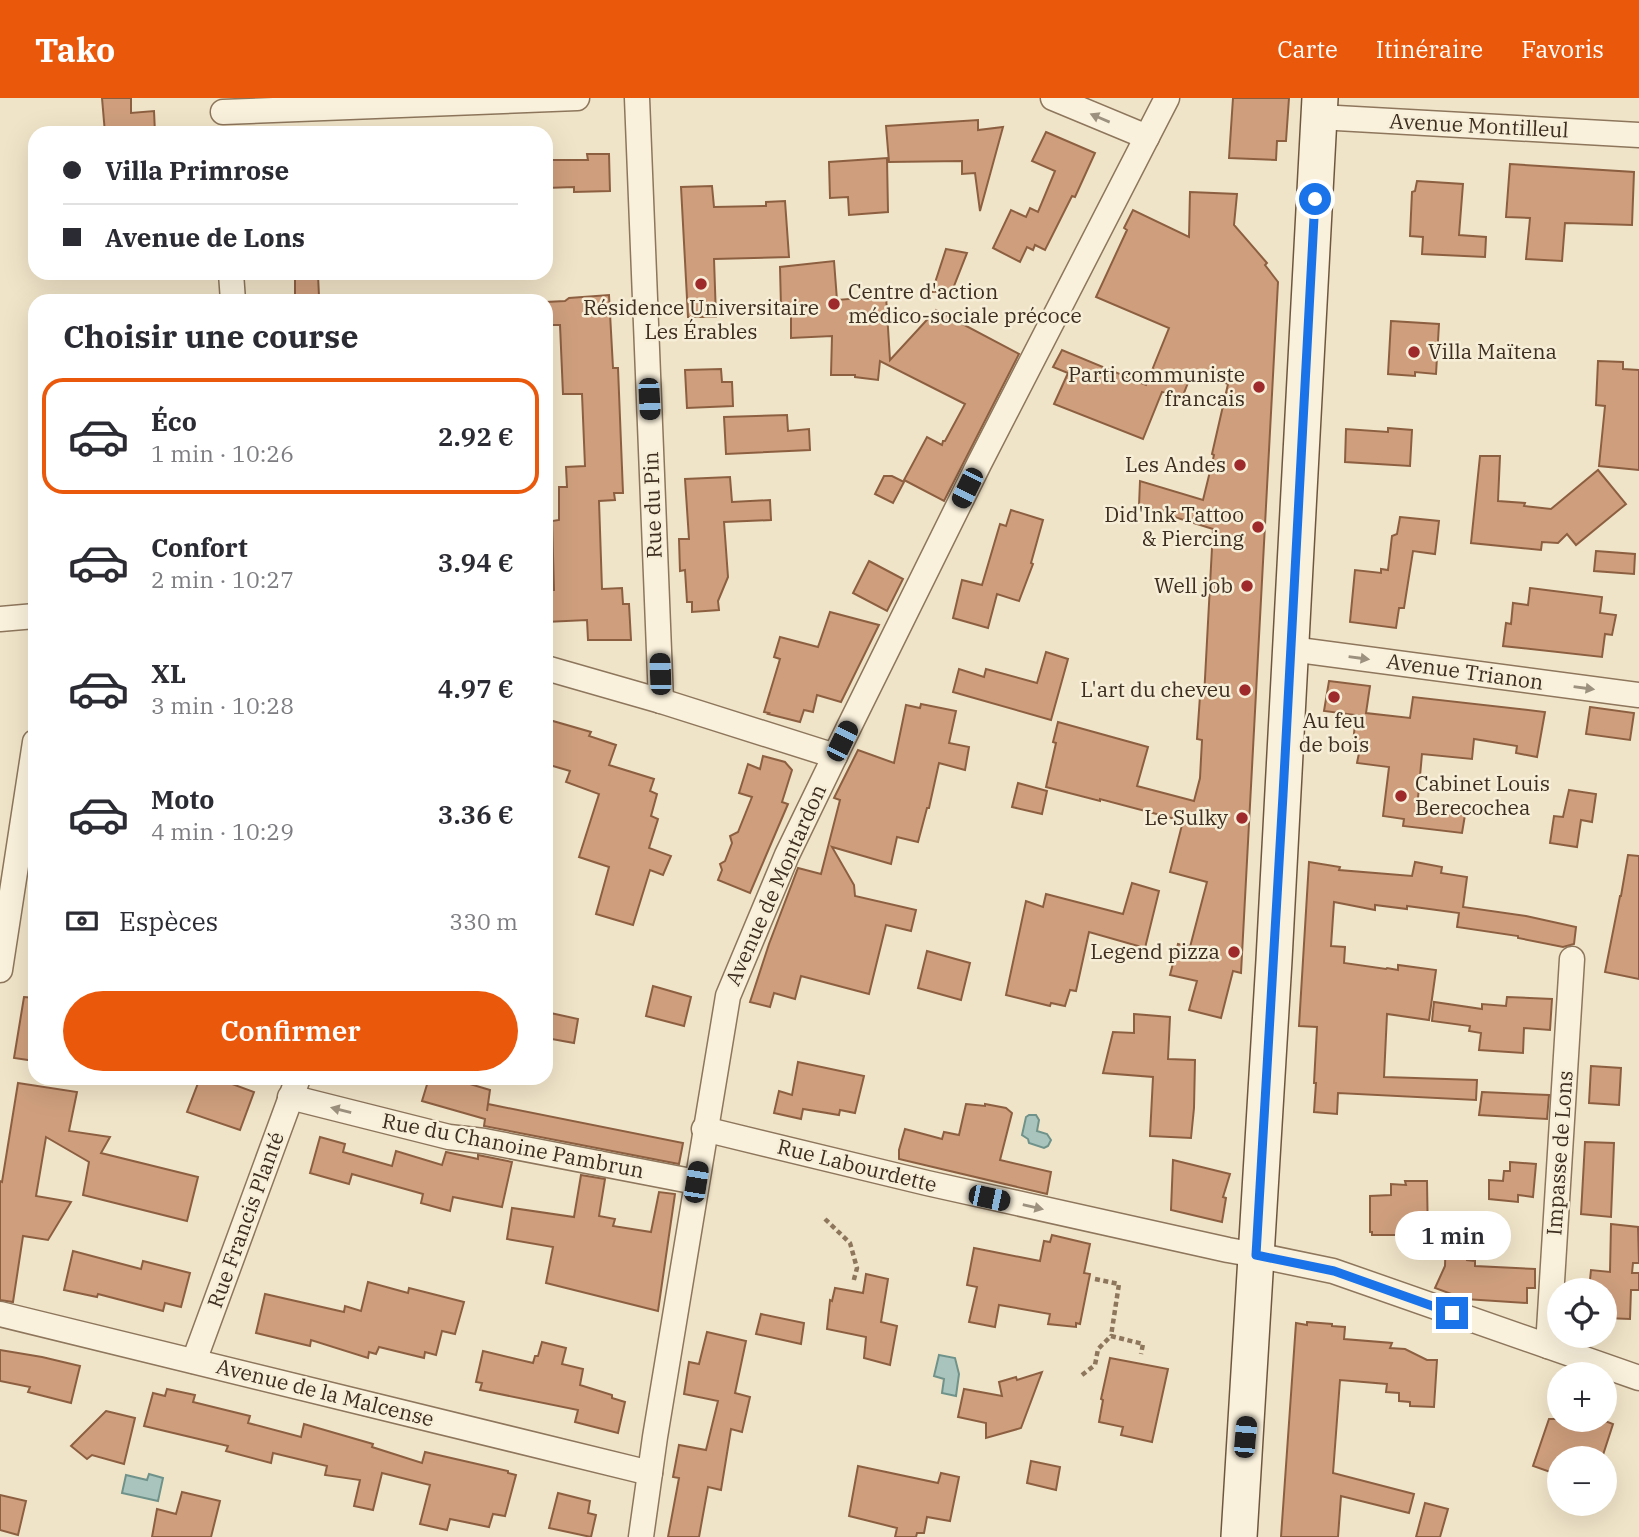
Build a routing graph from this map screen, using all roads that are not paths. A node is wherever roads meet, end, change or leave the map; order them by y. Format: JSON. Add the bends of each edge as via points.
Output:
{"nodes":[{"id":1,"x":577,"y":98,"type":"edge"},
{"id":2,"x":638,"y":98,"type":"edge"},
{"id":3,"x":1053,"y":98,"type":"edge"},
{"id":4,"x":1167,"y":98,"type":"edge"},
{"id":5,"x":1320,"y":107,"type":"edge"},
{"id":6,"x":224,"y":114,"type":"edge"},
{"id":7,"x":1639,"y":135,"type":"edge"},
{"id":8,"x":1147,"y":137,"type":"junction"},
{"id":9,"x":28,"y":617,"type":"edge"},
{"id":10,"x":0,"y":619,"type":"edge"},
{"id":11,"x":1291,"y":649,"type":"junction"},
{"id":12,"x":553,"y":670,"type":"edge"},
{"id":13,"x":1639,"y":695,"type":"edge"},
{"id":14,"x":661,"y":701,"type":"junction"},
{"id":15,"x":835,"y":756,"type":"junction"},
{"id":16,"x":28,"y":788,"type":"edge"},
{"id":17,"x":1572,"y":959,"type":"dead end"},
{"id":18,"x":0,"y":970,"type":"edge"},
{"id":19,"x":294,"y":1088,"type":"edge"},
{"id":20,"x":704,"y":1129,"type":"junction"},
{"id":21,"x":696,"y":1182,"type":"junction"},
{"id":22,"x":1256,"y":1255,"type":"junction"},
{"id":23,"x":1552,"y":1278,"type":"edge"},
{"id":24,"x":0,"y":1314,"type":"edge"},
{"id":25,"x":1547,"y":1346,"type":"edge"},
{"id":26,"x":1554,"y":1348,"type":"edge"},
{"id":27,"x":194,"y":1361,"type":"junction"},
{"id":28,"x":1639,"y":1378,"type":"edge"},
{"id":29,"x":650,"y":1473,"type":"junction"},
{"id":30,"x":641,"y":1537,"type":"edge"},
{"id":31,"x":1239,"y":1537,"type":"edge"}],
"edges":[{"from":1,"to":6,"type":"street"},
{"from":2,"to":14,"type":"street","name":"Rue du Pin"},
{"from":8,"to":3,"type":"street","one_way":true},
{"from":4,"to":8,"type":"street","name":"Avenue de Montardon"},
{"from":5,"to":7,"type":"street","name":"Avenue Montilleul"},
{"from":5,"to":11,"type":"main road"},
{"from":8,"to":15,"type":"street","name":"Avenue de Montardon"},
{"from":9,"to":10,"type":"street"},
{"from":11,"to":13,"type":"street","name":"Avenue Trianon","one_way":true},
{"from":11,"to":22,"type":"main road"},
{"from":12,"to":14,"type":"street"},
{"from":14,"to":15,"type":"street"},
{"from":15,"to":20,"type":"street","name":"Avenue de Montardon","via":[[787,855],[728,996]]},
{"from":16,"to":18,"type":"street"},
{"from":17,"to":23,"type":"street","name":"Impasse de Lons"},
{"from":21,"to":19,"type":"street","name":"Rue du Chanoine Pambrun","one_way":true,"via":[[449,1138]]},
{"from":19,"to":27,"type":"street","name":"Rue Francis Planté"},
{"from":20,"to":21,"type":"street","name":"Avenue de Montardon"},
{"from":20,"to":22,"type":"street","name":"Rue Labourdette","one_way":true,"via":[[927,1184]]},
{"from":21,"to":29,"type":"street","name":"Avenue de Montardon"},
{"from":22,"to":25,"type":"street","name":"Rue Labourdette","via":[[1334,1271]]},
{"from":22,"to":31,"type":"main road"},
{"from":24,"to":27,"type":"street","name":"Avenue de la Malcense"},
{"from":26,"to":28,"type":"street","name":"Rue Labourdette"},
{"from":27,"to":29,"type":"street","name":"Avenue de la Malcense"},
{"from":29,"to":30,"type":"street","name":"Avenue de Montardon"}]}
